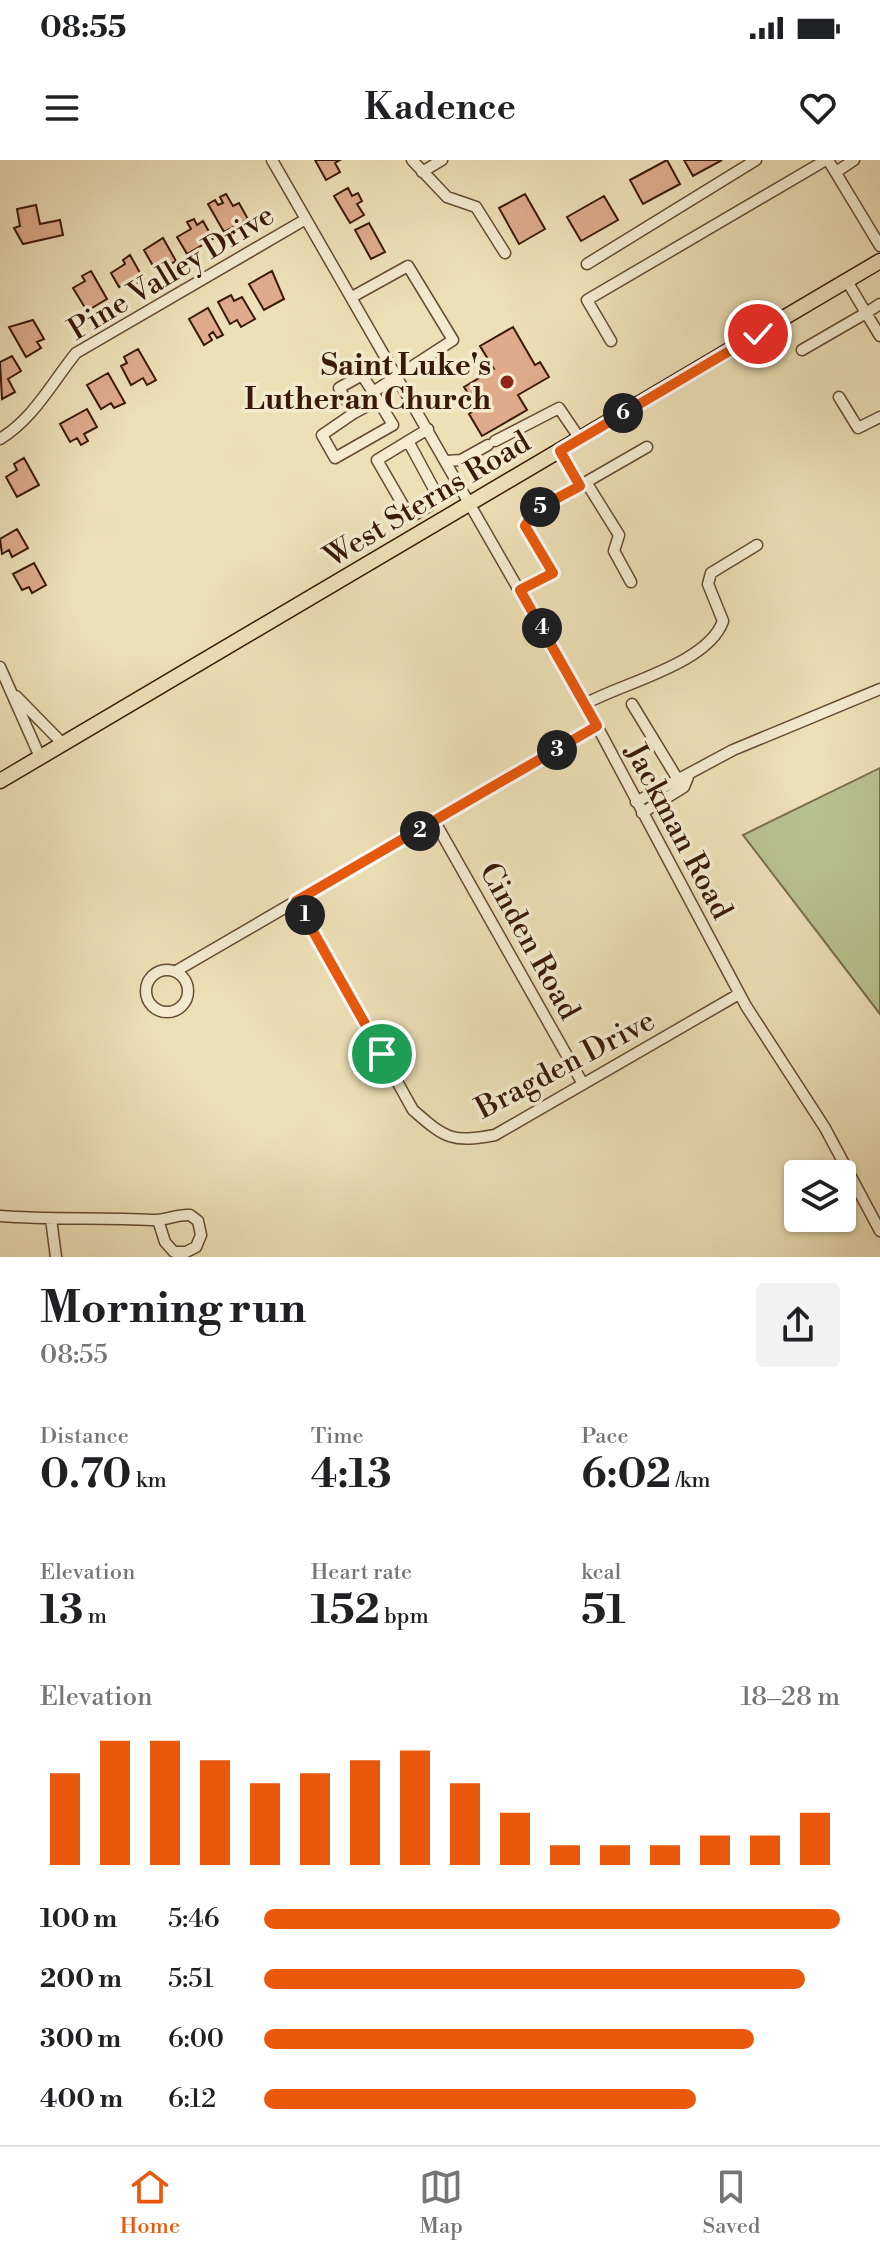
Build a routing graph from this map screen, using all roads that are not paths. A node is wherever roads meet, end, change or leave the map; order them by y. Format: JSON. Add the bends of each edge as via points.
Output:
{"nodes":[{"id":1,"x":272,"y":160,"type":"edge"},
{"id":2,"x":412,"y":160,"type":"edge"},
{"id":3,"x":442,"y":160,"type":"edge"},
{"id":4,"x":756,"y":160,"type":"edge"},
{"id":5,"x":827,"y":160,"type":"edge"},
{"id":6,"x":854,"y":160,"type":"edge"},
{"id":7,"x":422,"y":172,"type":"junction"},
{"id":8,"x":836,"y":172,"type":"junction"},
{"id":9,"x":306,"y":219,"type":"junction"},
{"id":10,"x":880,"y":246,"type":"edge"},
{"id":11,"x":505,"y":253,"type":"dead end"},
{"id":12,"x":880,"y":261,"type":"edge"},
{"id":13,"x":587,"y":264,"type":"dead end"},
{"id":14,"x":847,"y":281,"type":"junction"},
{"id":15,"x":352,"y":297,"type":"junction"},
{"id":16,"x":880,"y":304,"type":"edge"},
{"id":17,"x":866,"y":313,"type":"junction"},
{"id":18,"x":880,"y":336,"type":"edge"},
{"id":19,"x":611,"y":341,"type":"dead end"},
{"id":20,"x":802,"y":350,"type":"dead end"},
{"id":21,"x":399,"y":378,"type":"junction"},
{"id":22,"x":376,"y":396,"type":"junction"},
{"id":23,"x":839,"y":397,"type":"dead end"},
{"id":24,"x":354,"y":413,"type":"junction"},
{"id":25,"x":880,"y":417,"type":"edge"},
{"id":26,"x":428,"y":429,"type":"junction"},
{"id":27,"x":0,"y":439,"type":"edge"},
{"id":28,"x":580,"y":439,"type":"junction"},
{"id":29,"x":408,"y":441,"type":"junction"},
{"id":30,"x":647,"y":447,"type":"dead end"},
{"id":31,"x":560,"y":451,"type":"junction"},
{"id":32,"x":447,"y":461,"type":"junction"},
{"id":33,"x":583,"y":484,"type":"junction"},
{"id":34,"x":471,"y":503,"type":"junction"},
{"id":35,"x":757,"y":545,"type":"dead end"},
{"id":36,"x":631,"y":582,"type":"dead end"},
{"id":37,"x":520,"y":590,"type":"junction"},
{"id":38,"x":0,"y":667,"type":"edge"},
{"id":39,"x":880,"y":689,"type":"edge"},
{"id":40,"x":12,"y":692,"type":"junction"},
{"id":41,"x":585,"y":704,"type":"junction"},
{"id":42,"x":632,"y":704,"type":"dead end"},
{"id":43,"x":597,"y":726,"type":"junction"},
{"id":44,"x":63,"y":744,"type":"junction"},
{"id":45,"x":40,"y":757,"type":"junction"},
{"id":46,"x":682,"y":778,"type":"junction"},
{"id":47,"x":0,"y":781,"type":"edge"},
{"id":48,"x":636,"y":802,"type":"junction"},
{"id":49,"x":642,"y":813,"type":"junction"},
{"id":50,"x":435,"y":822,"type":"junction"},
{"id":51,"x":296,"y":901,"type":"junction"},
{"id":52,"x":176,"y":971,"type":"junction"},
{"id":53,"x":739,"y":994,"type":"junction"},
{"id":54,"x":583,"y":1084,"type":"junction"},
{"id":55,"x":0,"y":1216,"type":"edge"},
{"id":56,"x":51,"y":1219,"type":"junction"},
{"id":57,"x":158,"y":1220,"type":"junction"},
{"id":58,"x":880,"y":1231,"type":"edge"},
{"id":59,"x":56,"y":1257,"type":"edge"}],
"edges":[{"from":1,"to":9,"type":"street","name":"Jackman Road"},
{"from":2,"to":7,"type":"street"},
{"from":3,"to":7,"type":"street"},
{"from":4,"to":13,"type":"street"},
{"from":5,"to":8,"type":"street"},
{"from":5,"to":19,"type":"street","via":[[587,300]]},
{"from":6,"to":8,"type":"street"},
{"from":7,"to":11,"type":"street","via":[[447,197],[476,207]]},
{"from":8,"to":10,"type":"street"},
{"from":9,"to":15,"type":"street","name":"Jackman Road"},
{"from":9,"to":27,"type":"street","name":"Pine Valley Drive","via":[[76,353],[31,417]]},
{"from":12,"to":14,"type":"main road","name":"West Sterns Road"},
{"from":14,"to":17,"type":"street"},
{"from":14,"to":28,"type":"main road","name":"West Sterns Road"},
{"from":15,"to":21,"type":"street","name":"Jackman Road"},
{"from":15,"to":21,"type":"street","via":[[408,266],[452,337],[449,345]]},
{"from":16,"to":17,"type":"street"},
{"from":17,"to":18,"type":"street"},
{"from":17,"to":20,"type":"street"},
{"from":21,"to":22,"type":"street"},
{"from":21,"to":26,"type":"street","name":"Jackman Road"},
{"from":22,"to":24,"type":"street"},
{"from":22,"to":24,"type":"street","via":[[362,375],[339,388]]},
{"from":22,"to":24,"type":"street","via":[[393,425],[335,458],[322,435]]},
{"from":23,"to":25,"type":"street","via":[[858,428]]},
{"from":26,"to":29,"type":"street"},
{"from":26,"to":32,"type":"street","name":"Jackman Road"},
{"from":28,"to":31,"type":"main road","name":"West Sterns Road"},
{"from":28,"to":32,"type":"street","via":[[559,408],[461,460]]},
{"from":29,"to":29,"type":"street","via":[[377,460],[407,512],[416,514],[432,504],[435,491]]},
{"from":30,"to":33,"type":"street"},
{"from":31,"to":33,"type":"street"},
{"from":31,"to":34,"type":"main road","name":"West Sterns Road"},
{"from":32,"to":34,"type":"street","name":"Jackman Road"},
{"from":33,"to":36,"type":"street","via":[[619,535],[614,551]]},
{"from":33,"to":37,"type":"street","via":[[535,510],[525,526],[553,573]]},
{"from":34,"to":37,"type":"street","name":"Jackman Road"},
{"from":34,"to":44,"type":"main road","name":"West Sterns Road"},
{"from":35,"to":41,"type":"street","via":[[711,573],[708,584],[723,621],[719,631],[697,651],[648,678]]},
{"from":37,"to":41,"type":"street","name":"Jackman Road"},
{"from":38,"to":40,"type":"street"},
{"from":39,"to":46,"type":"street","via":[[733,750]]},
{"from":40,"to":44,"type":"street"},
{"from":40,"to":45,"type":"street"},
{"from":41,"to":43,"type":"street","name":"Jackman Road"},
{"from":42,"to":46,"type":"street"},
{"from":43,"to":48,"type":"street","name":"Jackman Road"},
{"from":43,"to":50,"type":"street"},
{"from":44,"to":45,"type":"main road","name":"West Sterns Road"},
{"from":45,"to":47,"type":"main road","name":"West Sterns Road"},
{"from":46,"to":48,"type":"street"},
{"from":46,"to":49,"type":"street","via":[[684,787]]},
{"from":48,"to":49,"type":"street","name":"Jackman Road"},
{"from":49,"to":53,"type":"street","name":"Jackman Road"},
{"from":50,"to":51,"type":"street"},
{"from":50,"to":54,"type":"street","name":"Cinden Road"},
{"from":51,"to":52,"type":"street"},
{"from":51,"to":54,"type":"street","name":"Bragden Drive","via":[[413,1110],[432,1127],[457,1141],[495,1135]]},
{"from":52,"to":52,"type":"street","via":[[189,990],[174,1011],[162,1012],[148,1002],[146,987],[157,974]]},
{"from":53,"to":54,"type":"street","name":"Bragden Drive"},
{"from":53,"to":58,"type":"street","name":"Jackman Road","via":[[825,1128]]},
{"from":55,"to":56,"type":"street"},
{"from":56,"to":57,"type":"street"},
{"from":56,"to":59,"type":"street"},
{"from":57,"to":57,"type":"street","via":[[174,1252],[196,1247],[201,1235],[198,1221],[190,1215]]}]}
